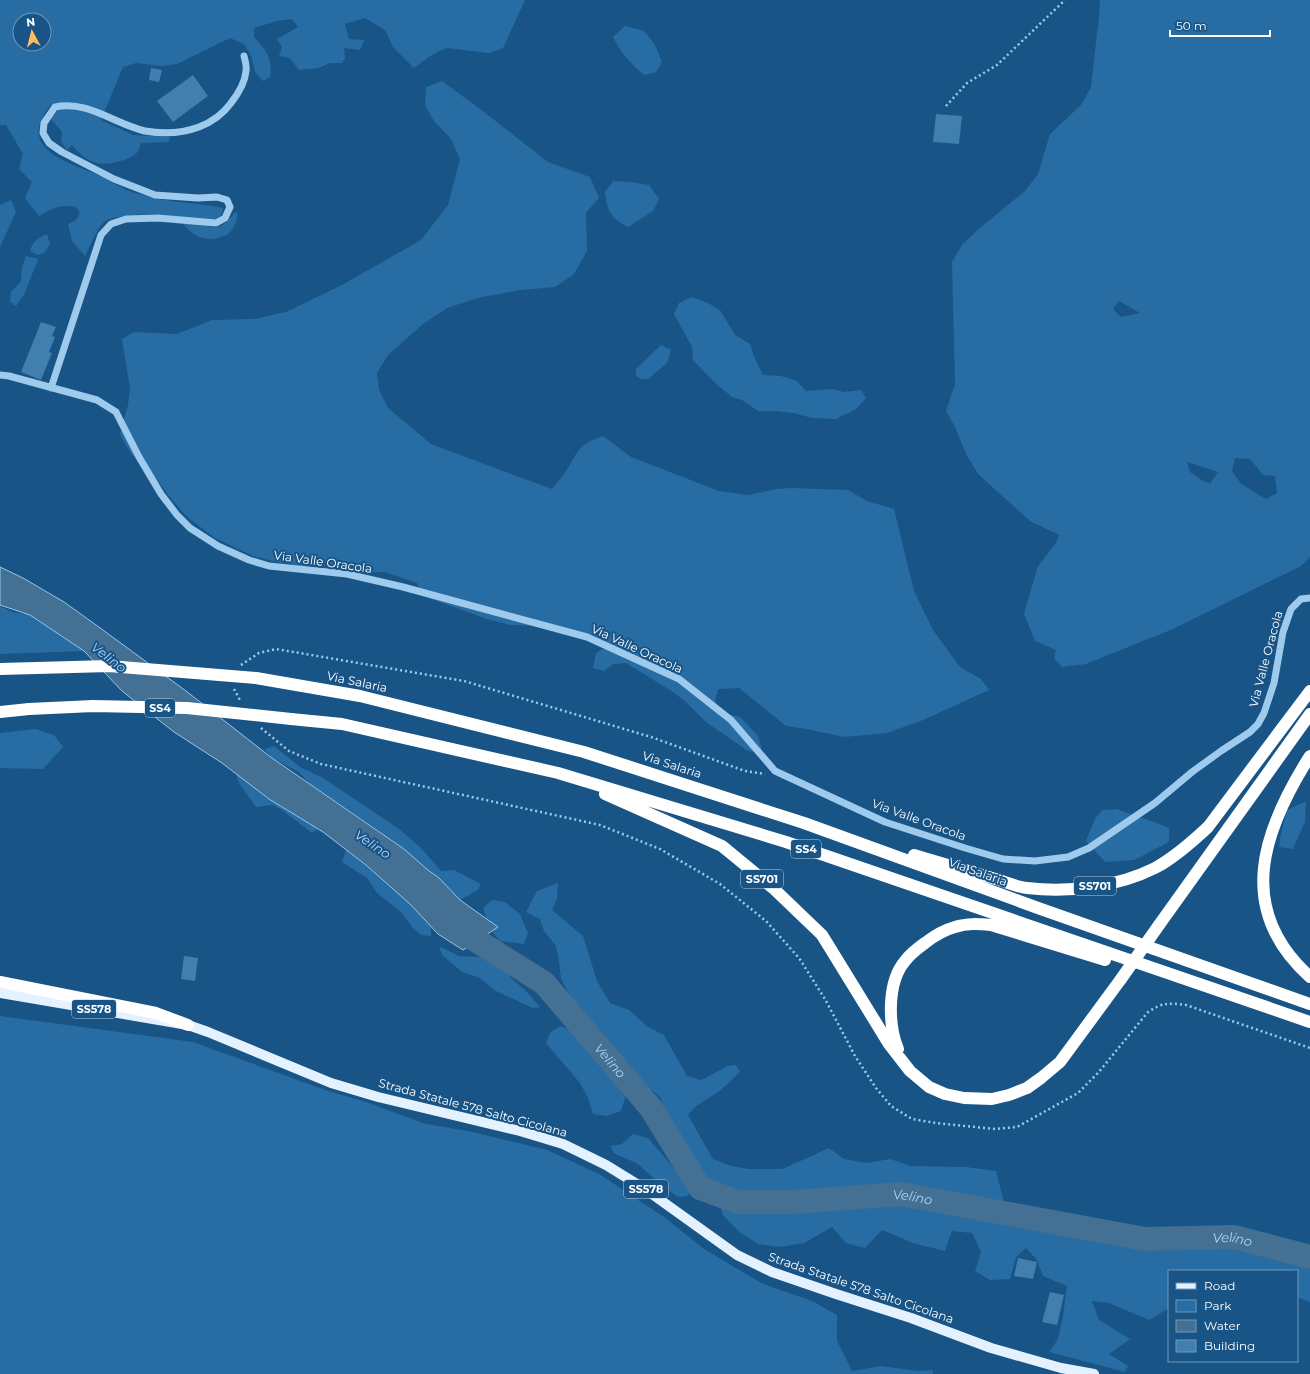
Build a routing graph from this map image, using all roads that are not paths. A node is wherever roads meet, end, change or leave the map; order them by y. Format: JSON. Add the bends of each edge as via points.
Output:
{"nodes":[{"id":1,"x":244,"y":56,"type":"dead end"},
{"id":2,"x":0,"y":375,"type":"edge"},
{"id":3,"x":51,"y":388,"type":"junction"},
{"id":4,"x":1310,"y":598,"type":"edge"},
{"id":5,"x":0,"y":669,"type":"edge"},
{"id":6,"x":1310,"y":691,"type":"edge"},
{"id":7,"x":6,"y":712,"type":"edge"},
{"id":8,"x":1310,"y":714,"type":"edge"},
{"id":9,"x":0,"y":720,"type":"edge"},
{"id":10,"x":1310,"y":756,"type":"edge"},
{"id":11,"x":558,"y":773,"type":"junction"},
{"id":12,"x":804,"y":823,"type":"junction"},
{"id":13,"x":1310,"y":977,"type":"edge"},
{"id":14,"x":0,"y":982,"type":"edge"},
{"id":15,"x":0,"y":993,"type":"edge"},
{"id":16,"x":1310,"y":1004,"type":"edge"},
{"id":17,"x":1290,"y":1015,"type":"junction"},
{"id":18,"x":1310,"y":1022,"type":"edge"},
{"id":19,"x":188,"y":1025,"type":"junction"},
{"id":20,"x":902,"y":1060,"type":"junction"},
{"id":21,"x":1094,"y":1374,"type":"edge"}],
"edges":[{"from":1,"to":3,"type":"street","via":[[247,70],[240,91],[225,112],[187,132],[145,130],[88,108],[65,105],[55,108],[44,123],[43,133],[49,143],[114,179],[155,195],[217,197],[227,200],[230,207],[226,218],[216,222],[158,218],[126,219],[111,224],[101,235]]},
{"from":2,"to":3,"type":"street","name":"Via Valle Oracola"},
{"from":3,"to":4,"type":"street","name":"Via Valle Oracola","via":[[97,400],[116,412],[161,494],[190,528],[218,546],[269,566],[347,574],[587,637],[679,679],[731,720],[775,771],[886,822],[965,848],[1010,859],[1035,861],[1068,857],[1090,848],[1154,803],[1203,763],[1250,732],[1264,714],[1274,683],[1290,609],[1301,599]]},
{"from":5,"to":12,"type":"highway","name":"Via Salaria","number":"SS4","bridge":true,"via":[[109,666],[256,678],[360,696],[584,752]]},
{"from":6,"to":12,"type":"highway","number":"SS701","via":[[1208,827],[1156,868],[1115,882],[1072,889],[1026,888]]},
{"from":7,"to":9,"type":"highway"},
{"from":7,"to":11,"type":"highway","number":"SS4","bridge":true,"via":[[93,706],[187,708],[342,724]]},
{"from":8,"to":20,"type":"highway","number":"SS701","bridge":true,"via":[[1060,1062],[1026,1088],[992,1099],[964,1098],[946,1094],[920,1080]]},
{"from":10,"to":13,"type":"highway","via":[[1274,823],[1264,865],[1263,887],[1267,910],[1276,934],[1286,950]]},
{"from":11,"to":17,"type":"highway","number":"SS4","via":[[786,842]]},
{"from":11,"to":20,"type":"highway","number":"SS701","via":[[722,846],[773,888],[822,935],[889,1044]]},
{"from":12,"to":16,"type":"highway","name":"Via Salaria","number":"SS4"},
{"from":14,"to":19,"type":"highway","via":[[156,1013]]},
{"from":15,"to":19,"type":"main road","name":"Strada Statale 578 Salto Cicolana","number":"SS578"},
{"from":17,"to":18,"type":"highway","number":"SS4"},
{"from":17,"to":20,"type":"highway","number":"SS701","via":[[1179,984],[992,925],[955,926],[937,934],[920,947],[904,962],[895,980],[891,998],[892,1029]]},
{"from":19,"to":21,"type":"main road","name":"Strada Statale 578 Salto Cicolana","number":"SS578","via":[[331,1083],[563,1144],[639,1185],[737,1255],[772,1272],[911,1318],[991,1348],[1061,1368]]}]}
